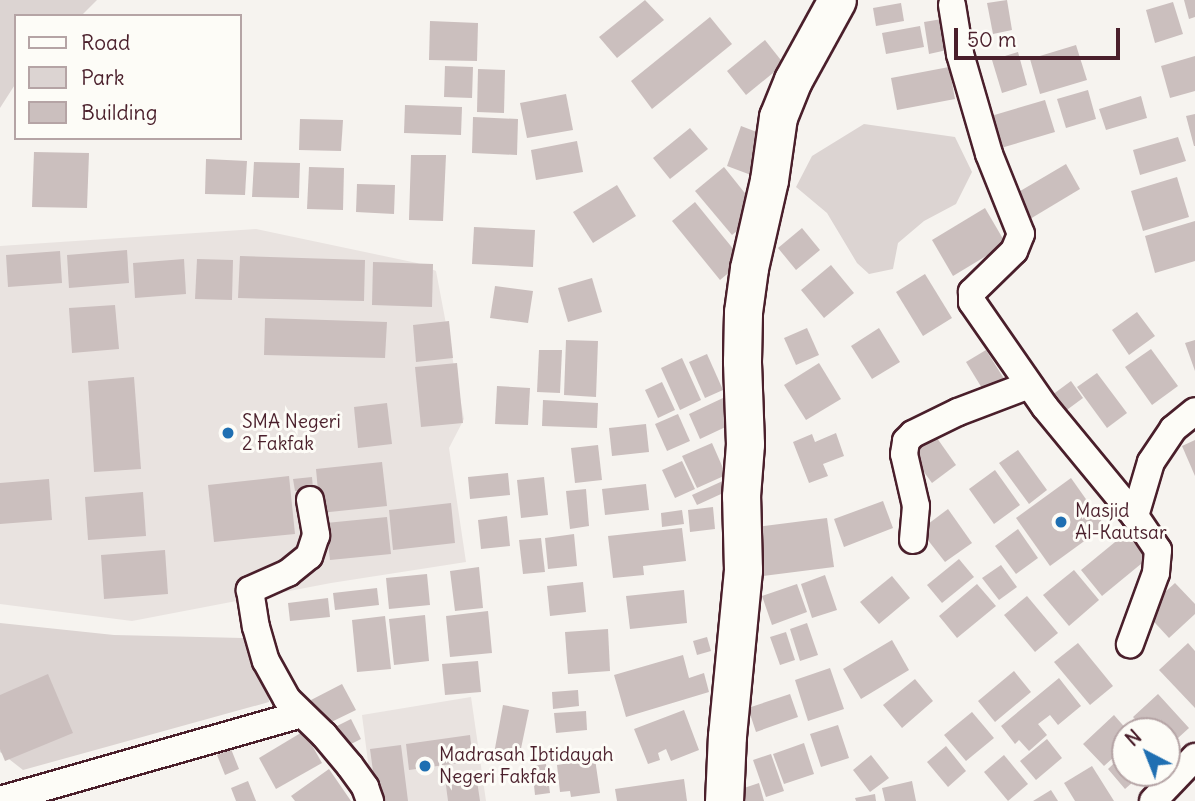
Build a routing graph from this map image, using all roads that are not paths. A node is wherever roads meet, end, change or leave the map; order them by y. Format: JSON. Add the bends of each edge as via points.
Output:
{"nodes":[{"id":1,"x":837,"y":0,"type":"edge"},
{"id":2,"x":952,"y":5,"type":"dead end"},
{"id":3,"x":1029,"y":385,"type":"junction"},
{"id":4,"x":1195,"y":411,"type":"edge"},
{"id":5,"x":310,"y":500,"type":"dead end"},
{"id":6,"x":1135,"y":516,"type":"junction"},
{"id":7,"x":912,"y":540,"type":"dead end"},
{"id":8,"x":1129,"y":644,"type":"dead end"},
{"id":9,"x":301,"y":714,"type":"junction"},
{"id":10,"x":1195,"y":757,"type":"edge"},
{"id":11,"x":0,"y":800,"type":"edge"},
{"id":12,"x":370,"y":801,"type":"edge"},
{"id":13,"x":724,"y":801,"type":"edge"},
{"id":14,"x":1153,"y":801,"type":"edge"}],
"edges":[{"from":1,"to":13,"type":"main road","via":[[778,117],[747,279],[741,361],[743,570]]},
{"from":2,"to":3,"type":"street","via":[[960,54],[989,154],[1021,234],[1014,251],[971,296]]},
{"from":3,"to":6,"type":"street"},
{"from":3,"to":7,"type":"street","via":[[958,412],[906,441],[904,454],[916,506]]},
{"from":4,"to":6,"type":"street","via":[[1173,429],[1151,462]]},
{"from":5,"to":9,"type":"street","via":[[316,535],[309,556],[288,573],[250,590],[266,661]]},
{"from":6,"to":8,"type":"street","via":[[1158,557]]},
{"from":9,"to":11,"type":"street"},
{"from":9,"to":12,"type":"street","via":[[350,766]]},
{"from":10,"to":14,"type":"street"}]}
